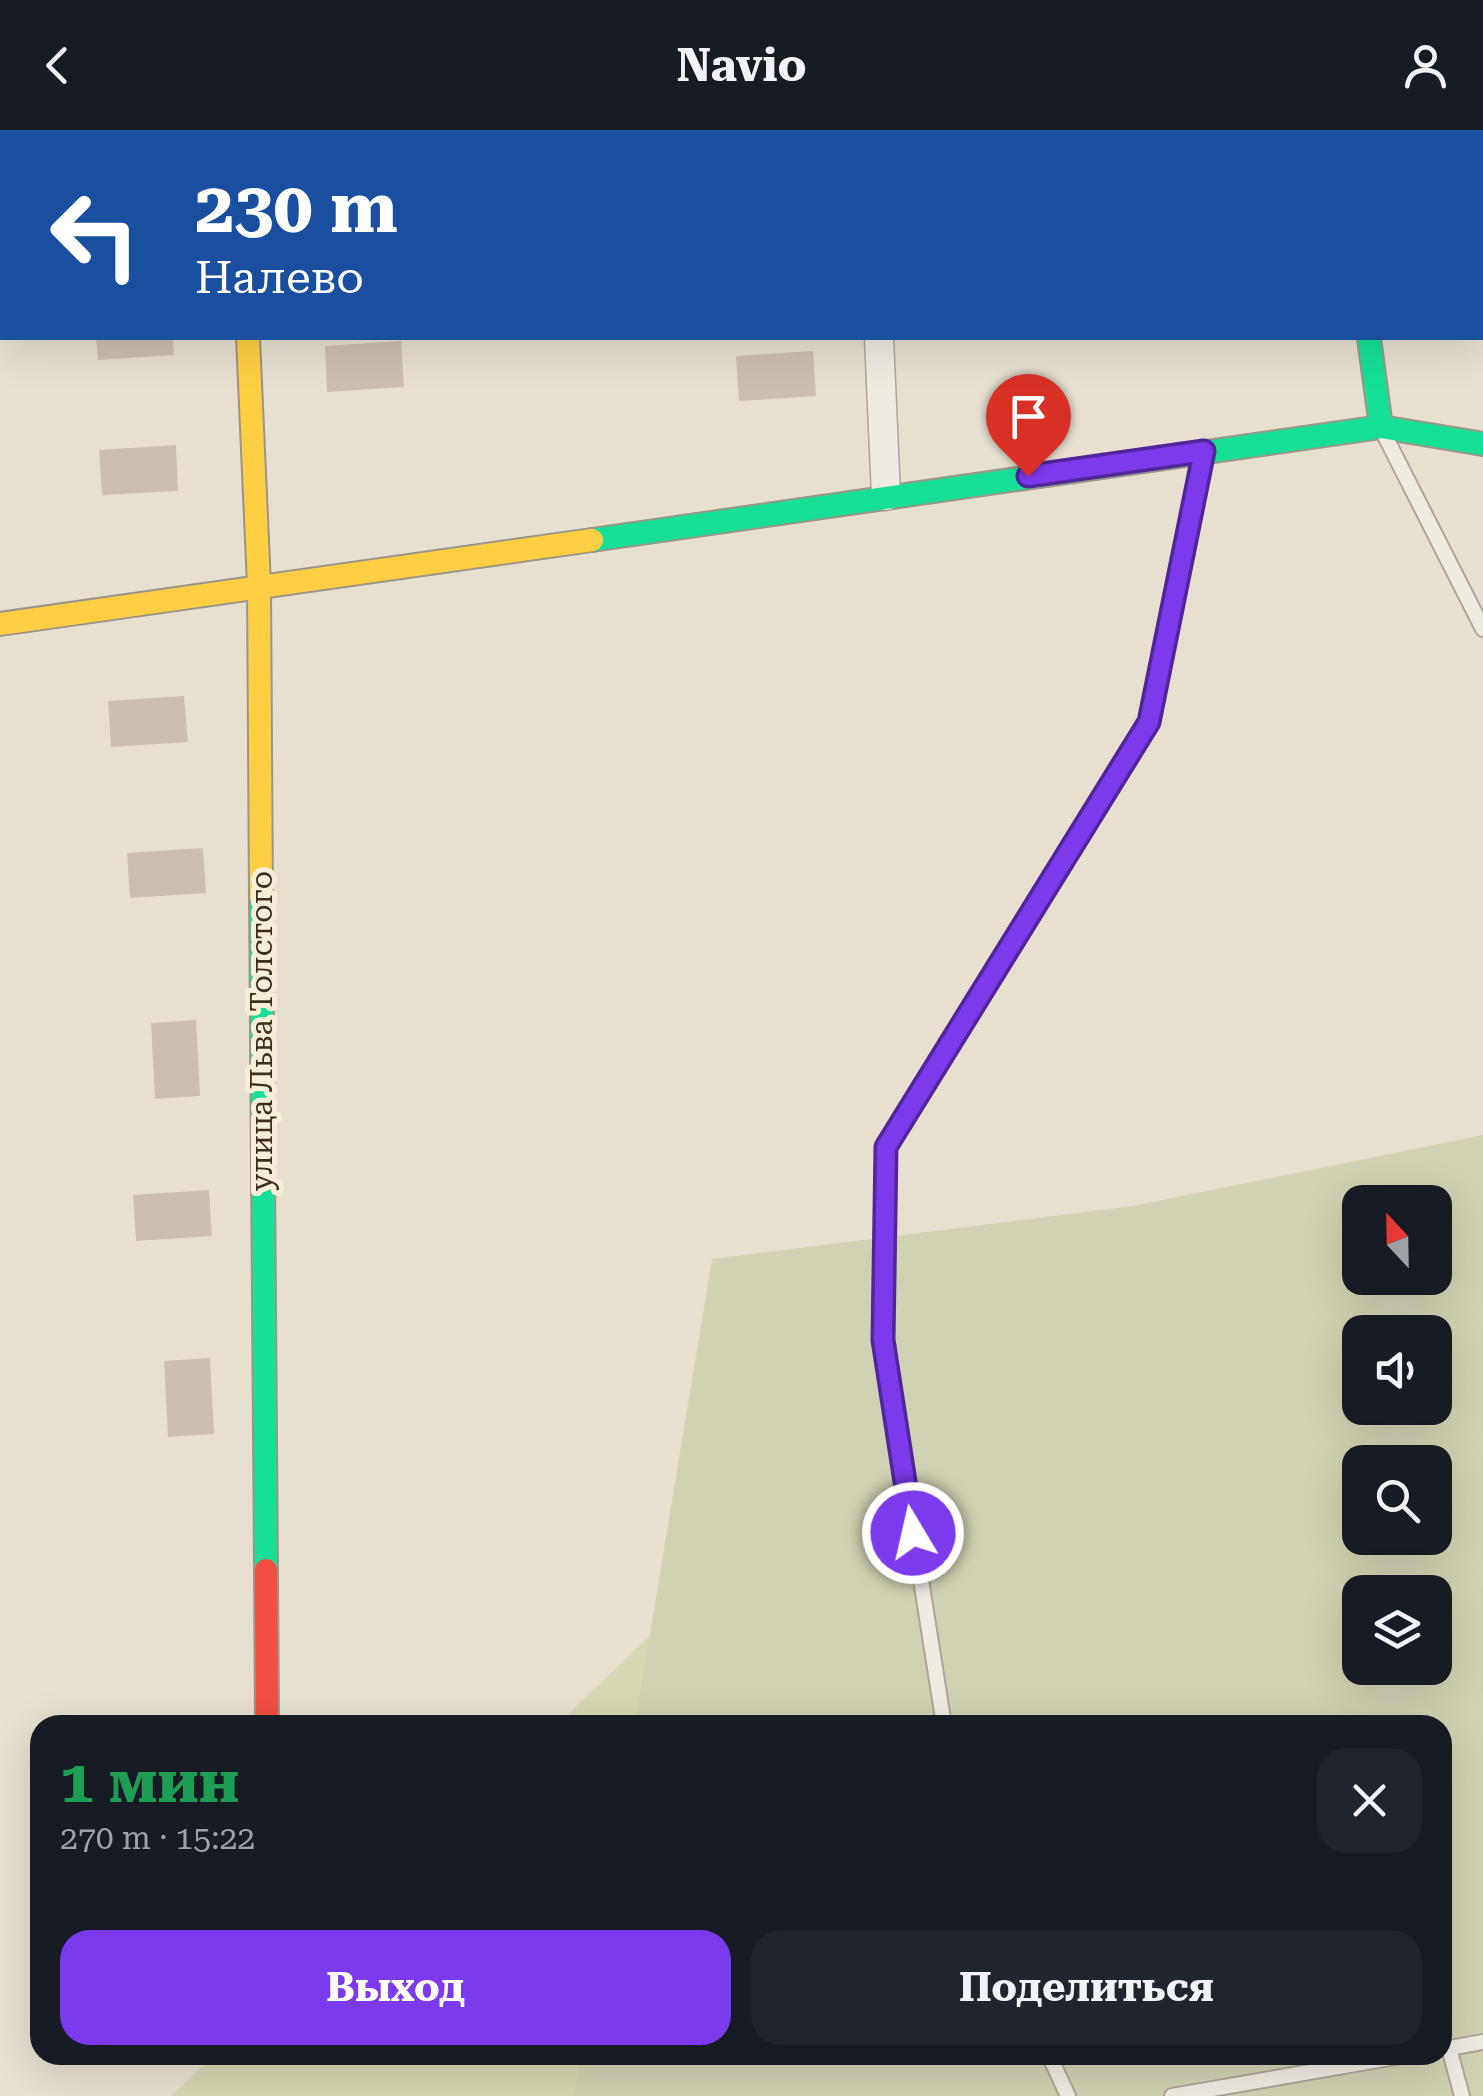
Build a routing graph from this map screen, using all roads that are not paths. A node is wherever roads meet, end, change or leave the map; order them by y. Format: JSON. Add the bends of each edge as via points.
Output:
{"nodes":[{"id":1,"x":248,"y":340,"type":"edge"},
{"id":2,"x":879,"y":340,"type":"edge"},
{"id":3,"x":1369,"y":340,"type":"edge"},
{"id":4,"x":1381,"y":427,"type":"junction"},
{"id":5,"x":1483,"y":444,"type":"edge"},
{"id":6,"x":1204,"y":451,"type":"junction"},
{"id":7,"x":886,"y":496,"type":"junction"},
{"id":8,"x":259,"y":586,"type":"junction"},
{"id":9,"x":0,"y":624,"type":"edge"},
{"id":10,"x":1483,"y":629,"type":"edge"},
{"id":11,"x":267,"y":1715,"type":"edge"},
{"id":12,"x":942,"y":1715,"type":"edge"},
{"id":13,"x":1483,"y":2042,"type":"edge"},
{"id":14,"x":1452,"y":2047,"type":"edge"},
{"id":15,"x":1054,"y":2065,"type":"edge"},
{"id":16,"x":1350,"y":2065,"type":"edge"},
{"id":17,"x":1452,"y":2065,"type":"edge"},
{"id":18,"x":1068,"y":2096,"type":"edge"},
{"id":19,"x":1172,"y":2096,"type":"edge"},
{"id":20,"x":1462,"y":2096,"type":"edge"}],
"edges":[{"from":1,"to":8,"type":"main road","name":"улица Льва Толстого"},
{"from":2,"to":7,"type":"street"},
{"from":3,"to":4,"type":"main road"},
{"from":4,"to":5,"type":"main road"},
{"from":4,"to":6,"type":"main road"},
{"from":4,"to":10,"type":"lane"},
{"from":6,"to":7,"type":"main road"},
{"from":6,"to":12,"type":"lane","via":[[1149,722],[886,1147],[883,1340]]},
{"from":7,"to":8,"type":"main road"},
{"from":8,"to":9,"type":"main road"},
{"from":8,"to":11,"type":"main road","name":"улица Льва Толстого"},
{"from":13,"to":14,"type":"lane"},
{"from":15,"to":18,"type":"lane"},
{"from":16,"to":19,"type":"lane"},
{"from":17,"to":20,"type":"lane"}]}
